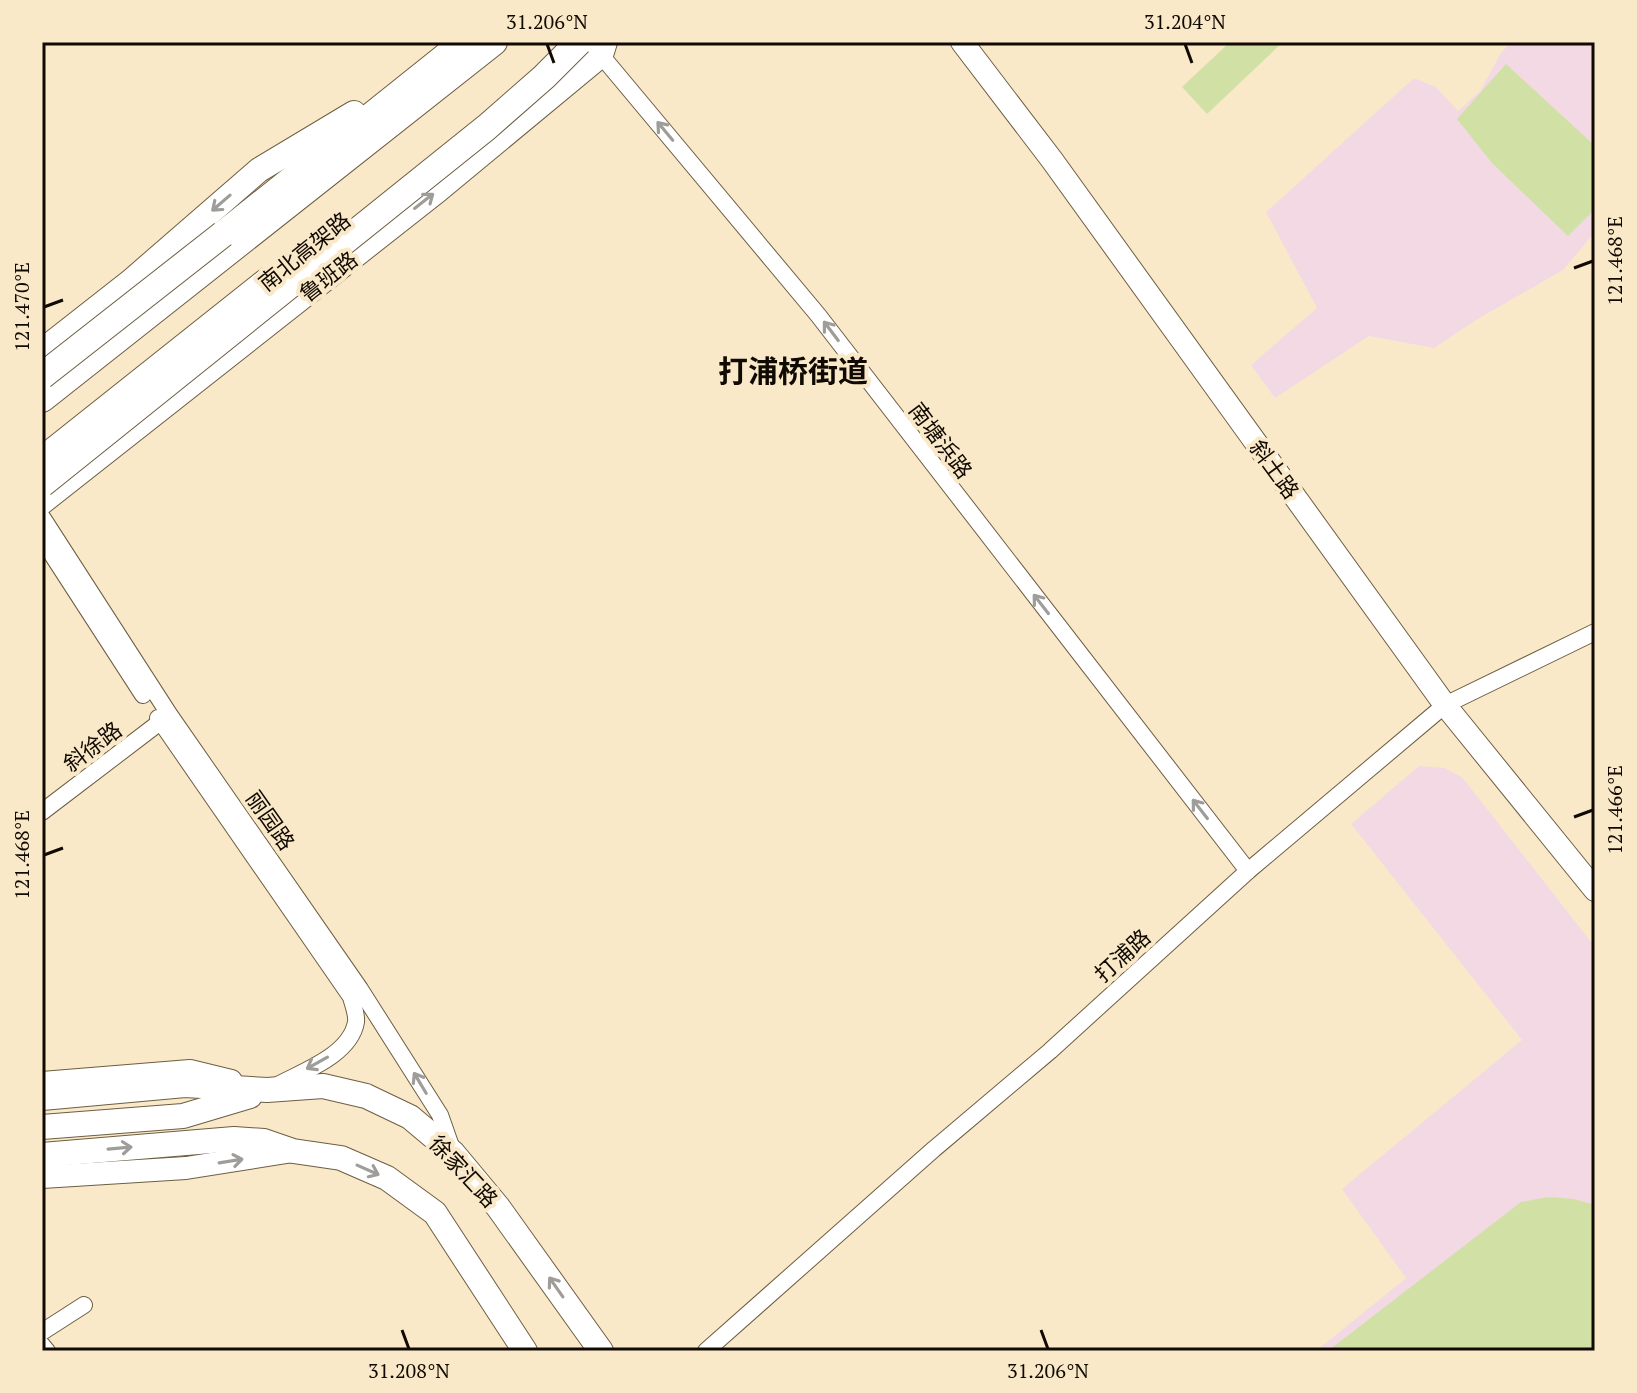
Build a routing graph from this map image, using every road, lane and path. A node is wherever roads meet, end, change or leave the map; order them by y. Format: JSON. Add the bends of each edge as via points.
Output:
{"nodes":[{"id":1,"x":962,"y":42,"type":"edge"},
{"id":2,"x":484,"y":43,"type":"edge"},
{"id":3,"x":591,"y":45,"type":"edge"},
{"id":4,"x":560,"y":47,"type":"edge"},
{"id":5,"x":422,"y":71,"type":"junction"},
{"id":6,"x":347,"y":145,"type":"junction"},
{"id":7,"x":313,"y":148,"type":"junction"},
{"id":8,"x":42,"y":351,"type":"edge"},
{"id":9,"x":42,"y":376,"type":"edge"},
{"id":10,"x":42,"y":385,"type":"edge"},
{"id":11,"x":186,"y":387,"type":"junction"},
{"id":12,"x":132,"y":394,"type":"junction"},
{"id":13,"x":42,"y":399,"type":"edge"},
{"id":14,"x":42,"y":462,"type":"edge"},
{"id":15,"x":42,"y":484,"type":"edge"},
{"id":16,"x":42,"y":502,"type":"edge"},
{"id":17,"x":42,"y":517,"type":"edge"},
{"id":18,"x":42,"y":539,"type":"edge"},
{"id":19,"x":1595,"y":632,"type":"edge"},
{"id":20,"x":1445,"y":705,"type":"junction"},
{"id":21,"x":165,"y":718,"type":"junction"},
{"id":22,"x":42,"y":812,"type":"edge"},
{"id":23,"x":1248,"y":871,"type":"junction"},
{"id":24,"x":1595,"y":890,"type":"edge"},
{"id":25,"x":42,"y":1083,"type":"edge"},
{"id":26,"x":267,"y":1090,"type":"junction"},
{"id":27,"x":42,"y":1098,"type":"edge"},
{"id":28,"x":42,"y":1127,"type":"edge"},
{"id":29,"x":293,"y":1151,"type":"junction"},
{"id":30,"x":453,"y":1153,"type":"junction"},
{"id":31,"x":42,"y":1155,"type":"edge"},
{"id":32,"x":42,"y":1177,"type":"edge"},
{"id":33,"x":84,"y":1305,"type":"dead end"},
{"id":34,"x":42,"y":1332,"type":"edge"},
{"id":35,"x":42,"y":1345,"type":"edge"},
{"id":36,"x":47,"y":1351,"type":"edge"},
{"id":37,"x":525,"y":1351,"type":"edge"},
{"id":38,"x":601,"y":1351,"type":"edge"},
{"id":39,"x":706,"y":1351,"type":"edge"}],
"edges":[{"from":1,"to":20,"type":"main road","name":"斜土路"},
{"from":2,"to":5,"type":"main road"},
{"from":2,"to":6,"type":"highway"},
{"from":3,"to":4,"type":"main road","name":"鲁班路"},
{"from":11,"to":3,"type":"main road","name":"鲁班路","one_way":true,"via":[[438,190]]},
{"from":3,"to":15,"type":"highway","bridge":true,"via":[[544,77]]},
{"from":23,"to":3,"type":"street","name":"南塘浜路","one_way":true,"via":[[818,315]]},
{"from":4,"to":12,"type":"main road","name":"鲁班路"},
{"from":4,"to":14,"type":"highway","name":"南北高架路","bridge":true},
{"from":5,"to":6,"type":"main road"},
{"from":5,"to":7,"type":"main road"},
{"from":6,"to":7,"type":"main road"},
{"from":6,"to":9,"type":"highway","bridge":true},
{"from":6,"to":13,"type":"highway"},
{"from":7,"to":8,"type":"main road","one_way":true,"via":[[259,170]]},
{"from":7,"to":10,"type":"main road"},
{"from":11,"to":12,"type":"main road"},
{"from":11,"to":16,"type":"main road","name":"鲁班路"},
{"from":12,"to":14,"type":"main road","name":"鲁班路"},
{"from":17,"to":21,"type":"street","name":"丽园路"},
{"from":18,"to":21,"type":"street","name":"丽园路"},
{"from":19,"to":20,"type":"street","name":"打浦路"},
{"from":20,"to":23,"type":"street","name":"打浦路"},
{"from":20,"to":24,"type":"main road","name":"斜土路"},
{"from":21,"to":22,"type":"street","name":"斜徐路"},
{"from":21,"to":26,"type":"street","name":"丽园路","one_way":true,"via":[[351,997],[357,1020],[350,1039],[330,1056]]},
{"from":30,"to":21,"type":"street","name":"丽园路","one_way":true,"via":[[440,1115],[376,1014],[263,846]]},
{"from":23,"to":39,"type":"street","name":"打浦路"},
{"from":25,"to":26,"type":"main road","name":"徐家汇路","via":[[190,1071]]},
{"from":26,"to":27,"type":"main road","name":"徐家汇路","via":[[185,1085]]},
{"from":26,"to":28,"type":"main road","name":"徐家汇路","via":[[183,1116]]},
{"from":26,"to":30,"type":"main road","name":"徐家汇路","via":[[323,1086],[366,1096],[410,1117]]},
{"from":31,"to":29,"type":"main road","one_way":true,"via":[[234,1139],[264,1141]]},
{"from":32,"to":29,"type":"main road","one_way":true,"via":[[186,1168]]},
{"from":29,"to":37,"type":"main road","one_way":true,"via":[[341,1158],[387,1178],[435,1213]]},
{"from":38,"to":30,"type":"main road","name":"徐家汇路","one_way":true},
{"from":33,"to":34,"type":"street"},
{"from":35,"to":36,"type":"street"}]}
